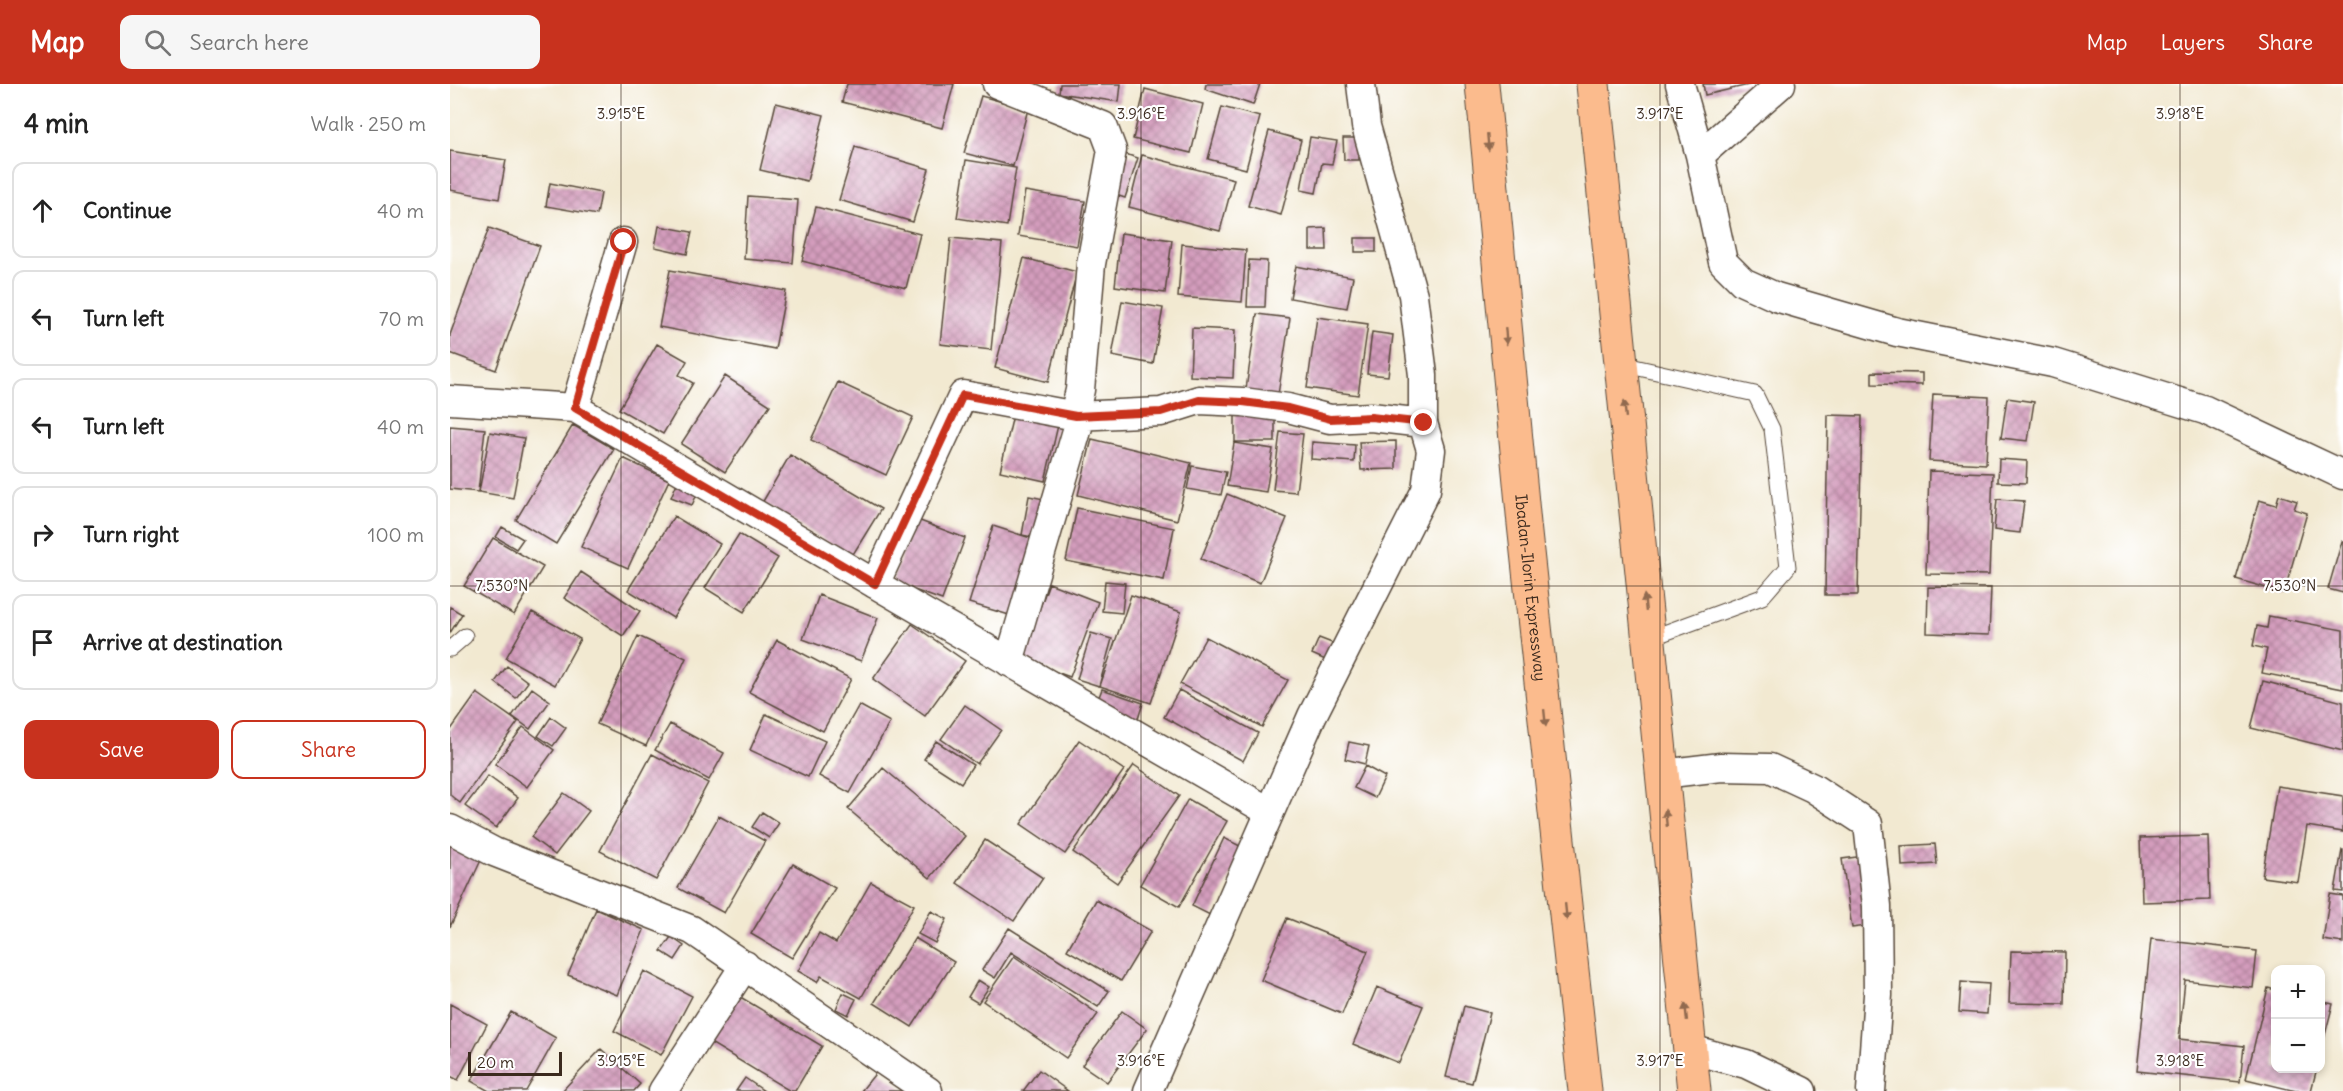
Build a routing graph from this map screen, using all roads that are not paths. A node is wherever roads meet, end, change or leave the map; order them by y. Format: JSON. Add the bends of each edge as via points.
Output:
{"nodes":[{"id":1,"x":997,"y":84,"type":"edge"},
{"id":2,"x":1361,"y":84,"type":"edge"},
{"id":3,"x":1482,"y":84,"type":"edge"},
{"id":4,"x":1593,"y":84,"type":"edge"},
{"id":5,"x":1680,"y":84,"type":"edge"},
{"id":6,"x":1781,"y":84,"type":"edge"},
{"id":7,"x":1700,"y":155,"type":"junction"},
{"id":8,"x":624,"y":242,"type":"dead end"},
{"id":9,"x":1621,"y":364,"type":"junction"},
{"id":10,"x":450,"y":400,"type":"edge"},
{"id":11,"x":575,"y":408,"type":"junction"},
{"id":12,"x":1074,"y":415,"type":"junction"},
{"id":13,"x":1424,"y":423,"type":"junction"},
{"id":14,"x":2343,"y":475,"type":"edge"},
{"id":15,"x":875,"y":584,"type":"junction"},
{"id":16,"x":465,"y":636,"type":"dead end"},
{"id":17,"x":1648,"y":639,"type":"junction"},
{"id":18,"x":450,"y":649,"type":"edge"},
{"id":19,"x":1009,"y":662,"type":"junction"},
{"id":20,"x":1662,"y":774,"type":"junction"},
{"id":21,"x":1270,"y":812,"type":"junction"},
{"id":22,"x":450,"y":829,"type":"edge"},
{"id":23,"x":745,"y":965,"type":"junction"},
{"id":24,"x":1690,"y":1049,"type":"junction"},
{"id":25,"x":663,"y":1091,"type":"edge"},
{"id":26,"x":928,"y":1091,"type":"edge"},
{"id":27,"x":1148,"y":1091,"type":"edge"},
{"id":28,"x":1585,"y":1091,"type":"edge"},
{"id":29,"x":1694,"y":1091,"type":"edge"},
{"id":30,"x":1802,"y":1091,"type":"edge"},
{"id":31,"x":1872,"y":1091,"type":"edge"}],
"edges":[{"from":1,"to":12,"type":"street","via":[[1103,126],[1112,150],[1091,264],[1080,390]]},
{"from":2,"to":13,"type":"street","via":[[1366,126],[1413,295],[1423,375]]},
{"from":3,"to":28,"type":"highway","name":"Ibadan-Ilorin Expressway","one_way":true},
{"from":4,"to":9,"type":"highway"},
{"from":5,"to":7,"type":"street"},
{"from":6,"to":7,"type":"street"},
{"from":7,"to":14,"type":"street","via":[[1723,262],[1743,282],[1776,297],[1898,332],[2053,363],[2205,410]]},
{"from":8,"to":11,"type":"street"},
{"from":17,"to":9,"type":"highway","one_way":true},
{"from":9,"to":17,"type":"lane","via":[[1755,394],[1772,429],[1788,567],[1762,597]]},
{"from":10,"to":11,"type":"street"},
{"from":11,"to":15,"type":"street"},
{"from":12,"to":13,"type":"street","via":[[1161,412],[1199,400],[1288,408],[1330,419],[1371,417]]},
{"from":12,"to":15,"type":"street","via":[[963,395]]},
{"from":12,"to":19,"type":"street","via":[[1078,427]]},
{"from":13,"to":21,"type":"street","via":[[1431,450],[1425,490],[1312,716]]},
{"from":15,"to":19,"type":"street"},
{"from":16,"to":18,"type":"lane"},
{"from":17,"to":20,"type":"highway"},
{"from":19,"to":21,"type":"street"},
{"from":24,"to":20,"type":"highway","one_way":true},
{"from":20,"to":31,"type":"street","via":[[1721,767],[1770,768],[1813,788],[1868,824],[1877,906],[1878,995]]},
{"from":21,"to":27,"type":"street"},
{"from":22,"to":23,"type":"street","via":[[494,852],[692,930]]},
{"from":23,"to":25,"type":"street"},
{"from":23,"to":26,"type":"street"},
{"from":24,"to":29,"type":"highway"},
{"from":24,"to":30,"type":"street","via":[[1746,1064]]}]}
